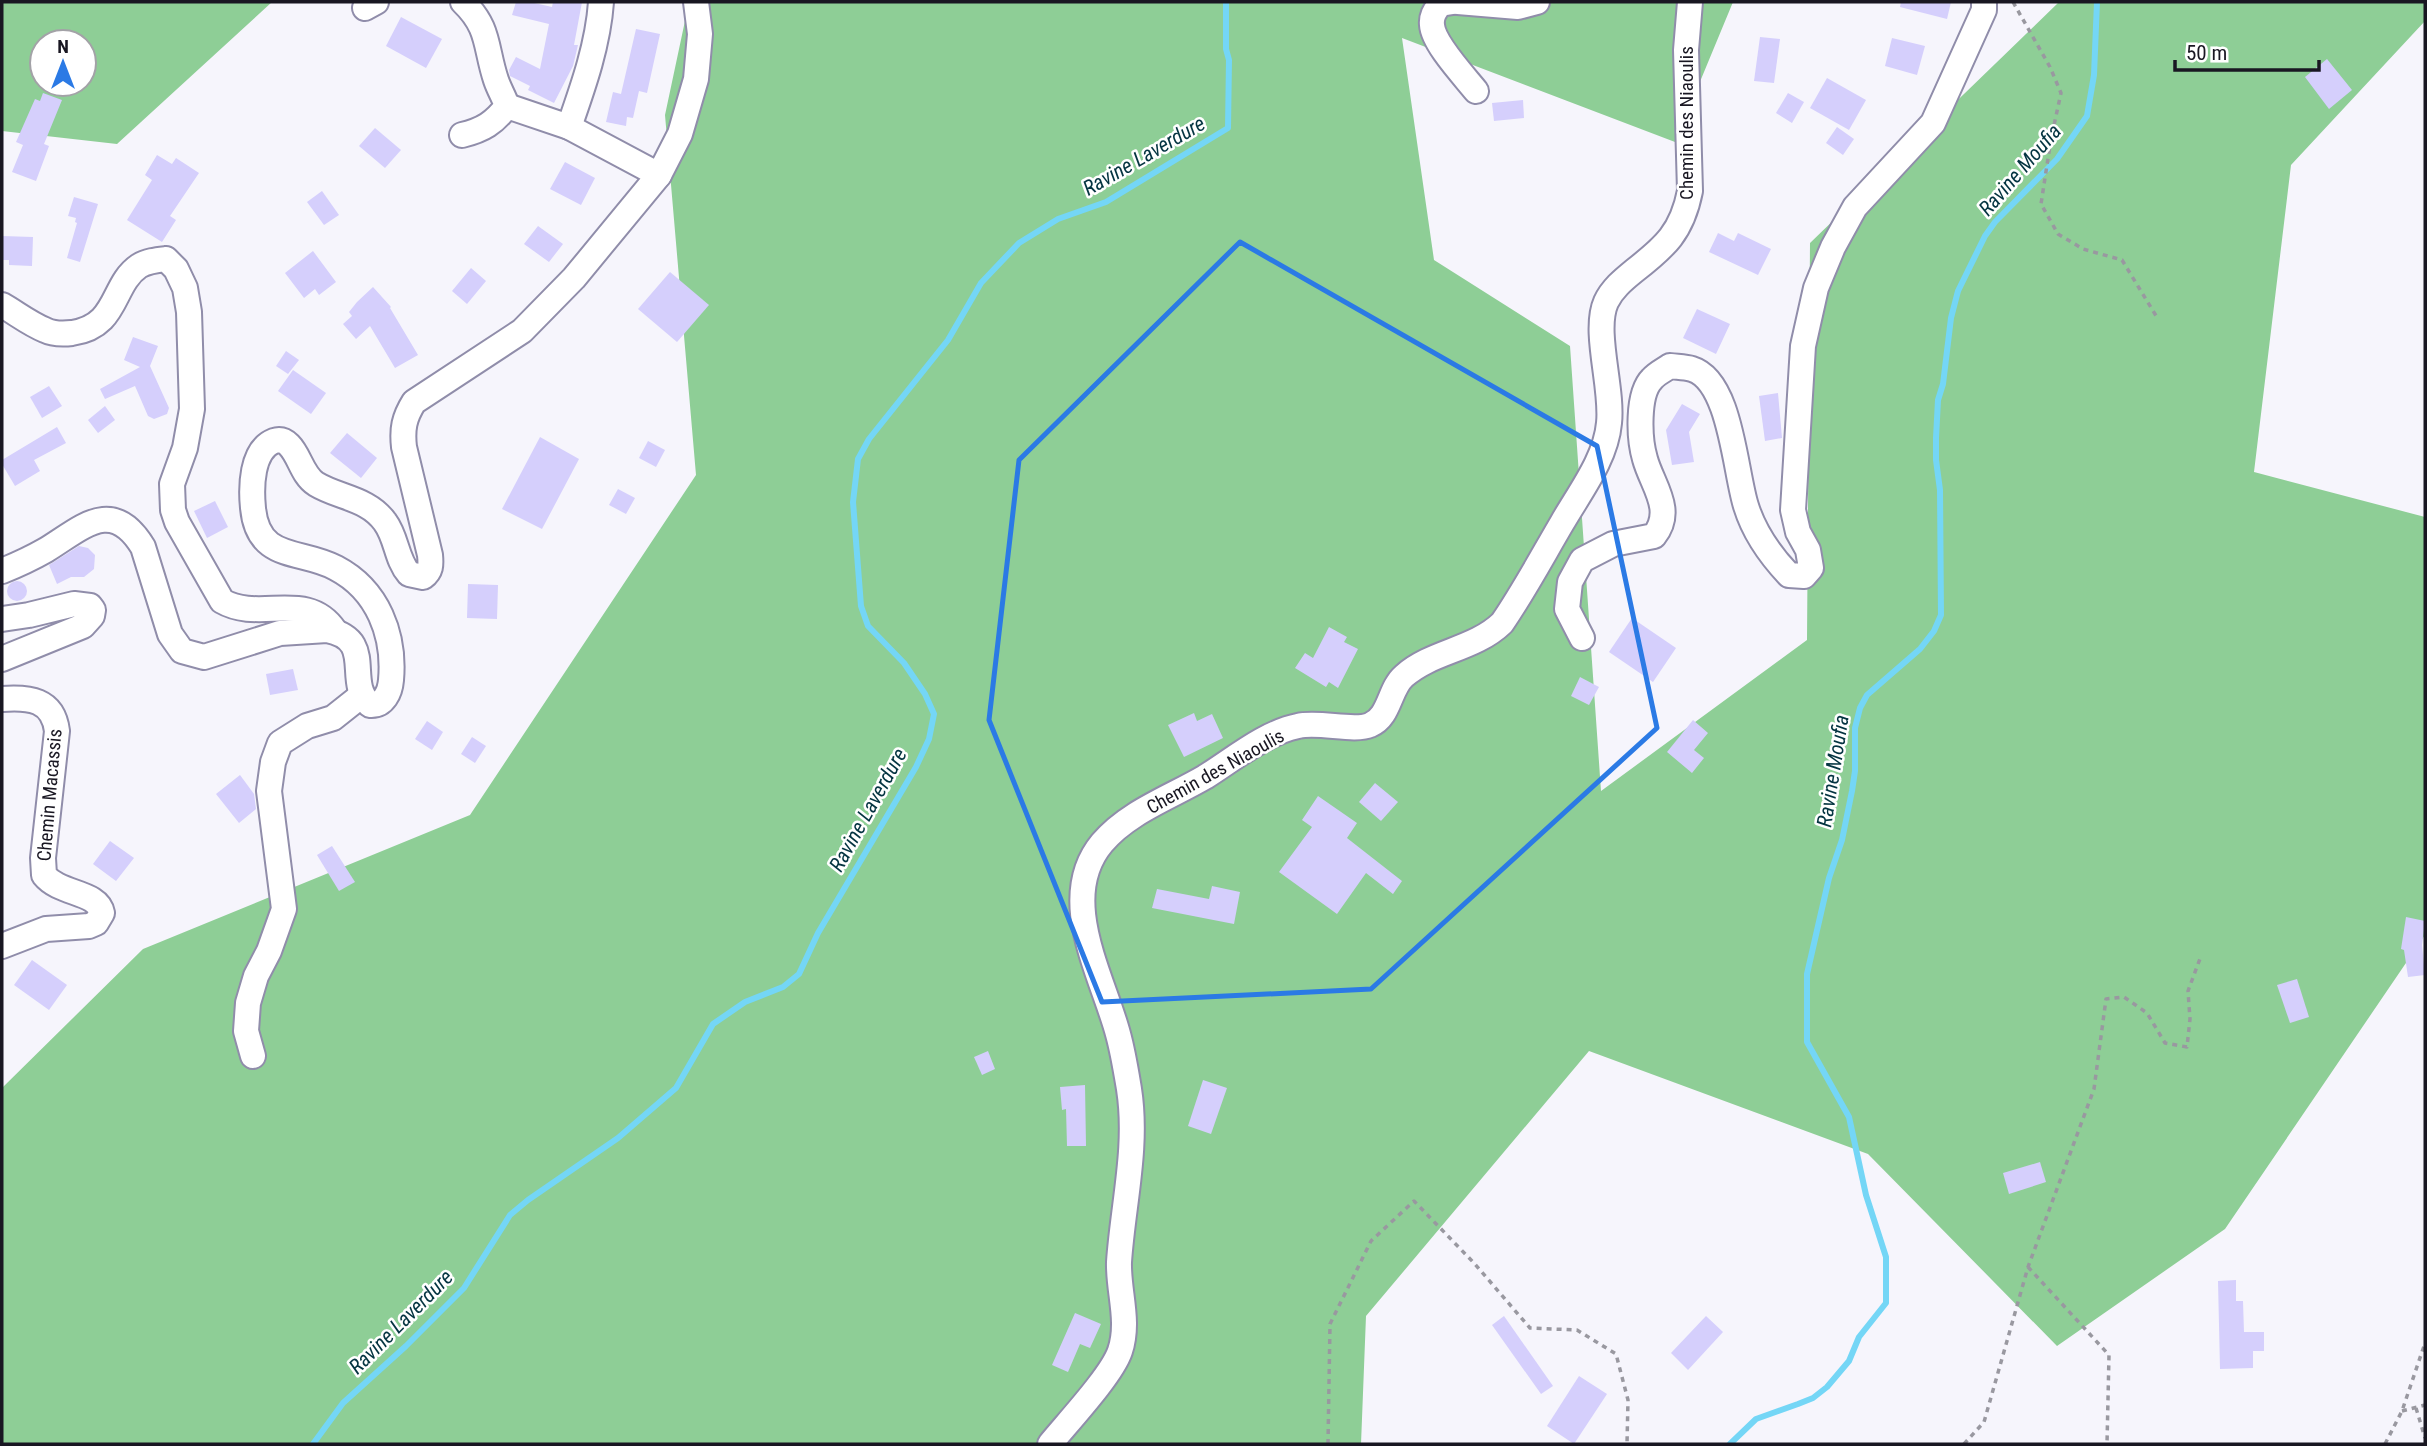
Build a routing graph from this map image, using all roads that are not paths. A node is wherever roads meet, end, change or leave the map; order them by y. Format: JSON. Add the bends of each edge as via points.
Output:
{"nodes":[{"id":1,"x":463,"y":2,"type":"edge"},
{"id":2,"x":601,"y":2,"type":"edge"},
{"id":3,"x":696,"y":2,"type":"edge"},
{"id":4,"x":1456,"y":2,"type":"edge"},
{"id":5,"x":1537,"y":2,"type":"edge"},
{"id":6,"x":1690,"y":2,"type":"edge"},
{"id":7,"x":1984,"y":2,"type":"edge"},
{"id":8,"x":1476,"y":91,"type":"dead end"},
{"id":9,"x":508,"y":106,"type":"junction"},
{"id":10,"x":569,"y":127,"type":"junction"},
{"id":11,"x":462,"y":135,"type":"dead end"},
{"id":12,"x":659,"y":175,"type":"junction"},
{"id":13,"x":2,"y":305,"type":"edge"},
{"id":14,"x":2,"y":571,"type":"edge"},
{"id":15,"x":2,"y":619,"type":"edge"},
{"id":16,"x":335,"y":631,"type":"junction"},
{"id":17,"x":1582,"y":638,"type":"dead end"},
{"id":18,"x":2,"y":659,"type":"edge"},
{"id":19,"x":362,"y":695,"type":"junction"},
{"id":20,"x":2,"y":699,"type":"edge"},
{"id":21,"x":2,"y":946,"type":"edge"},
{"id":22,"x":253,"y":1056,"type":"dead end"},
{"id":23,"x":1050,"y":1444,"type":"edge"}],
"edges":[{"from":1,"to":9,"type":"street","via":[[484,30],[496,80]]},
{"from":2,"to":10,"type":"street","via":[[585,81]]},
{"from":3,"to":12,"type":"street","via":[[700,34],[695,79],[680,134]]},
{"from":4,"to":5,"type":"street","via":[[1518,8]]},
{"from":4,"to":8,"type":"street","via":[[1440,4],[1432,28]]},
{"from":6,"to":23,"type":"street","name":"Chemin des Niaoulis","via":[[1687,208],[1673,237],[1615,288],[1606,303],[1602,332],[1610,411],[1604,447],[1502,624],[1480,640],[1423,663],[1404,676],[1372,725],[1317,724],[1282,730],[1131,818],[1101,843],[1085,875],[1085,935],[1118,1035],[1129,1092],[1132,1151],[1119,1265],[1123,1339],[1113,1366]]},
{"from":7,"to":17,"type":"street","via":[[1933,123],[1855,207],[1816,288],[1803,346],[1793,510],[1811,568],[1804,576],[1789,575],[1771,556],[1746,508],[1723,406],[1709,381],[1693,369],[1670,366],[1651,379],[1643,395],[1641,431],[1645,459],[1663,510],[1661,527],[1654,536],[1613,544],[1582,560],[1570,582],[1567,609]]},
{"from":9,"to":10,"type":"street"},
{"from":9,"to":11,"type":"street","via":[[482,130]]},
{"from":10,"to":12,"type":"street"},
{"from":12,"to":19,"type":"street","via":[[522,331],[414,402],[405,416],[404,447],[430,555],[430,569],[423,577],[409,574],[403,567],[393,536],[377,513],[314,483],[288,443],[277,440],[262,453],[252,490],[262,538],[282,552],[341,572],[368,595],[384,620],[392,653],[391,689],[376,705]]},
{"from":13,"to":16,"type":"street","via":[[44,330],[81,331],[100,321],[137,267],[166,259],[171,263],[185,288],[189,312],[192,409],[186,448],[172,484],[177,522],[222,601],[254,610],[308,610],[320,614]]},
{"from":14,"to":16,"type":"street","via":[[46,550],[84,524],[113,521],[128,529],[143,547],[170,634],[182,651],[204,657],[280,633]]},
{"from":15,"to":18,"type":"street","via":[[74,604],[93,610],[83,626]]},
{"from":16,"to":19,"type":"street","via":[[349,639],[357,652]]},
{"from":19,"to":22,"type":"street","via":[[333,718],[307,726],[281,743],[273,762],[269,791],[284,909],[247,1003],[246,1031]]},
{"from":20,"to":21,"type":"street","name":"Chemin Macassis","via":[[42,703],[54,717],[57,731],[44,875],[57,887],[91,898],[102,913],[89,926],[46,929]]}]}
